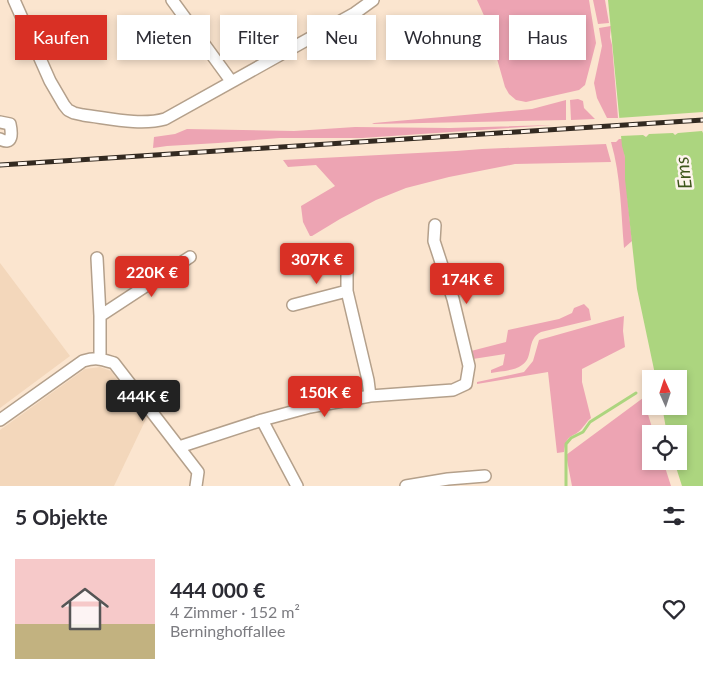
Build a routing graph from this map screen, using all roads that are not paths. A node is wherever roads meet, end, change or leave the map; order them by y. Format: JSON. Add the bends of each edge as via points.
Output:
{"nodes":[{"id":1,"x":14,"y":0,"type":"edge"},
{"id":2,"x":172,"y":0,"type":"edge"},
{"id":3,"x":373,"y":0,"type":"edge"},
{"id":4,"x":231,"y":82,"type":"junction"},
{"id":5,"x":0,"y":122,"type":"edge"},
{"id":6,"x":0,"y":139,"type":"edge"},
{"id":7,"x":435,"y":225,"type":"dead end"},
{"id":8,"x":190,"y":257,"type":"dead end"},
{"id":9,"x":97,"y":258,"type":"dead end"},
{"id":10,"x":347,"y":270,"type":"dead end"},
{"id":11,"x":347,"y":291,"type":"junction"},
{"id":12,"x":293,"y":305,"type":"dead end"},
{"id":13,"x":100,"y":316,"type":"junction"},
{"id":14,"x":100,"y":358,"type":"junction"},
{"id":15,"x":370,"y":396,"type":"junction"},
{"id":16,"x":0,"y":420,"type":"edge"},
{"id":17,"x":262,"y":420,"type":"junction"},
{"id":18,"x":179,"y":447,"type":"junction"},
{"id":19,"x":485,"y":476,"type":"dead end"},
{"id":20,"x":196,"y":486,"type":"edge"},
{"id":21,"x":297,"y":486,"type":"edge"},
{"id":22,"x":406,"y":486,"type":"edge"}],
"edges":[{"from":1,"to":4,"type":"street","via":[[48,77],[64,105],[74,113],[155,122]]},
{"from":2,"to":4,"type":"street"},
{"from":3,"to":4,"type":"street"},
{"from":5,"to":6,"type":"street","via":[[10,124],[12,134],[7,141]]},
{"from":7,"to":15,"type":"street","via":[[434,241],[469,366],[466,384],[452,390]]},
{"from":8,"to":13,"type":"street"},
{"from":9,"to":13,"type":"street"},
{"from":10,"to":11,"type":"street"},
{"from":11,"to":12,"type":"street"},
{"from":11,"to":15,"type":"street"},
{"from":13,"to":14,"type":"street"},
{"from":14,"to":16,"type":"street","via":[[83,361]]},
{"from":14,"to":18,"type":"street","via":[[114,363]]},
{"from":15,"to":17,"type":"street"},
{"from":17,"to":18,"type":"street"},
{"from":17,"to":21,"type":"street"},
{"from":18,"to":20,"type":"street","via":[[198,472]]},
{"from":19,"to":22,"type":"street"}]}
